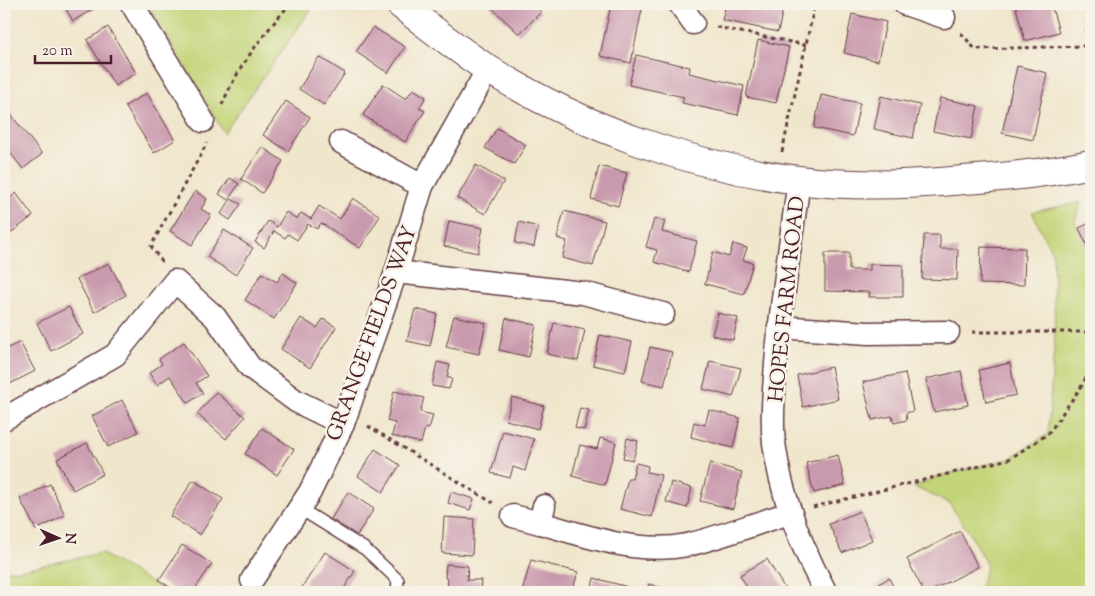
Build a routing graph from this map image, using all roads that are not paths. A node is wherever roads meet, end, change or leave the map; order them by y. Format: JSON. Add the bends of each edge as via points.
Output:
{"nodes":[{"id":1,"x":132,"y":4,"type":"edge"},
{"id":2,"x":400,"y":4,"type":"edge"},
{"id":3,"x":680,"y":4,"type":"edge"},
{"id":4,"x":905,"y":4,"type":"edge"},
{"id":5,"x":944,"y":17,"type":"road end"},
{"id":6,"x":694,"y":23,"type":"road end"},
{"id":7,"x":488,"y":69,"type":"junction"},
{"id":8,"x":203,"y":120,"type":"dead end"},
{"id":9,"x":341,"y":142,"type":"dead end"},
{"id":10,"x":1091,"y":164,"type":"edge"},
{"id":11,"x":788,"y":178,"type":"junction"},
{"id":12,"x":422,"y":186,"type":"junction"},
{"id":13,"x":396,"y":272,"type":"junction"},
{"id":14,"x":663,"y":314,"type":"dead end"},
{"id":15,"x":779,"y":327,"type":"junction"},
{"id":16,"x":948,"y":332,"type":"road end"},
{"id":17,"x":345,"y":418,"type":"junction"},
{"id":18,"x":4,"y":419,"type":"edge"},
{"id":19,"x":299,"y":508,"type":"junction"},
{"id":20,"x":790,"y":513,"type":"junction"},
{"id":21,"x":513,"y":516,"type":"road end"},
{"id":22,"x":252,"y":580,"type":"dead end"},
{"id":23,"x":824,"y":589,"type":"dead end"},
{"id":24,"x":398,"y":592,"type":"edge"}],
"edges":[{"from":1,"to":8,"type":"street"},
{"from":2,"to":7,"type":"street"},
{"from":3,"to":6,"type":"street"},
{"from":4,"to":5,"type":"street"},
{"from":7,"to":11,"type":"street","via":[[563,110],[631,140],[725,167]]},
{"from":7,"to":12,"type":"street","name":"GRANGE FIELDS WAY"},
{"from":9,"to":12,"type":"street"},
{"from":10,"to":11,"type":"street","via":[[1014,176],[926,183]]},
{"from":11,"to":15,"type":"street","name":"HOPES FARM ROAD"},
{"from":12,"to":13,"type":"street","name":"GRANGE FIELDS WAY"},
{"from":13,"to":14,"type":"street","via":[[583,293]]},
{"from":13,"to":17,"type":"street","name":"GRANGE FIELDS WAY"},
{"from":15,"to":16,"type":"street","via":[[868,333]]},
{"from":15,"to":20,"type":"street","name":"HOPES FARM ROAD","via":[[774,443]]},
{"from":17,"to":18,"type":"street","via":[[296,401],[250,367],[215,317],[174,282],[115,355]]},
{"from":17,"to":19,"type":"street","name":"GRANGE FIELDS WAY","via":[[310,492]]},
{"from":19,"to":22,"type":"street","name":"GRANGE FIELDS WAY"},
{"from":19,"to":24,"type":"lane","via":[[365,549],[398,580]]},
{"from":20,"to":21,"type":"street","via":[[686,545],[646,547],[611,542],[542,514]]},
{"from":20,"to":23,"type":"street","name":"HOPES FARM ROAD"}]}
